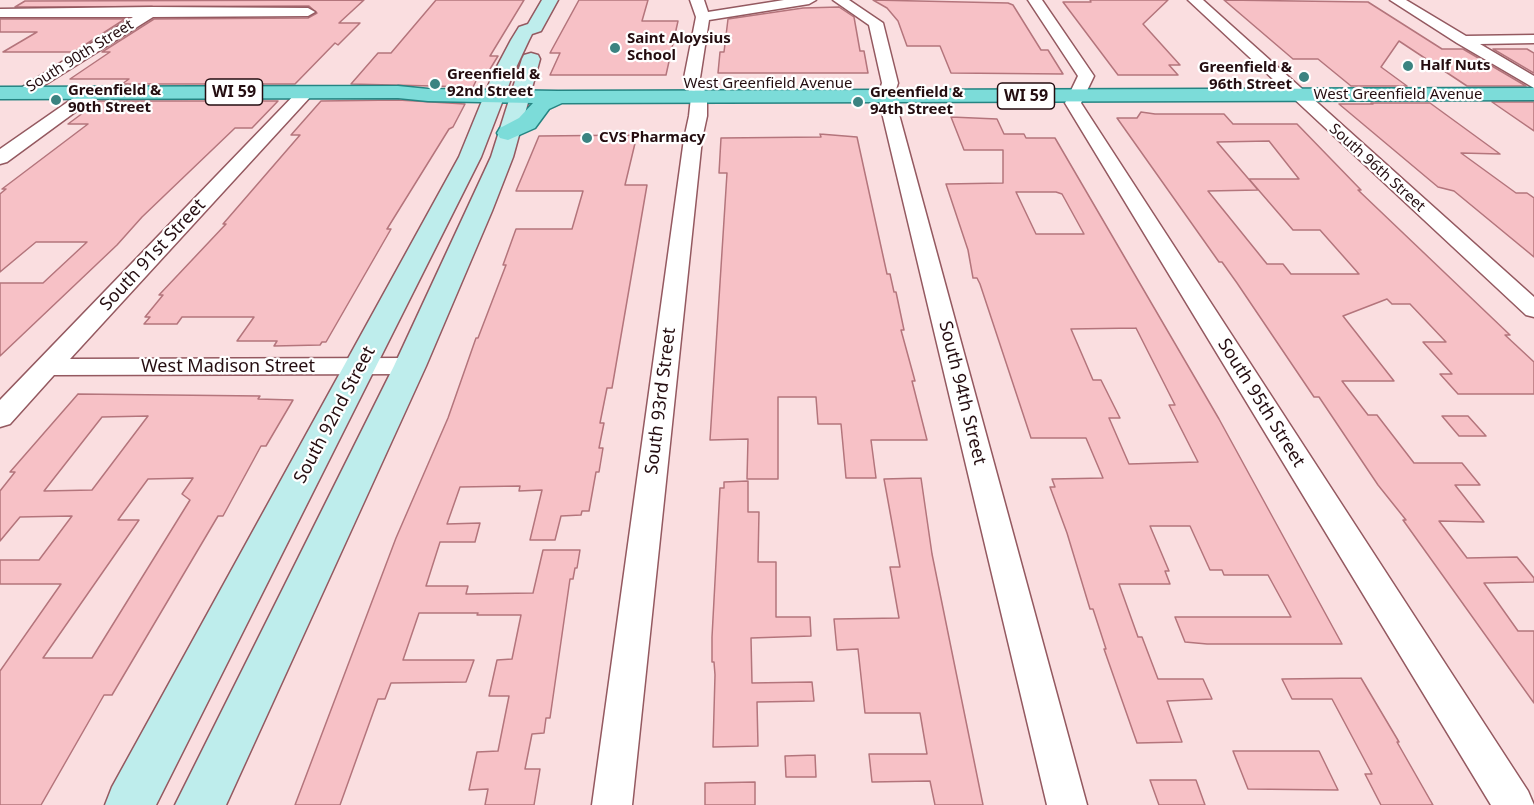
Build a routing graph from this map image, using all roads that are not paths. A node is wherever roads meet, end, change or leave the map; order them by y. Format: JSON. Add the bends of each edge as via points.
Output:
{"nodes":[{"id":1,"x":7,"y":0,"type":"edge"},
{"id":2,"x":169,"y":0,"type":"edge"},
{"id":3,"x":550,"y":0,"type":"edge"},
{"id":4,"x":697,"y":0,"type":"edge"},
{"id":5,"x":809,"y":0,"type":"edge"},
{"id":6,"x":840,"y":0,"type":"edge"},
{"id":7,"x":1035,"y":0,"type":"edge"},
{"id":8,"x":1195,"y":0,"type":"edge"},
{"id":9,"x":1397,"y":0,"type":"edge"},
{"id":10,"x":0,"y":3,"type":"edge"},
{"id":11,"x":150,"y":12,"type":"junction"},
{"id":12,"x":308,"y":12,"type":"dead end"},
{"id":13,"x":0,"y":13,"type":"edge"},
{"id":14,"x":703,"y":17,"type":"junction"},
{"id":15,"x":535,"y":27,"type":"junction"},
{"id":16,"x":1534,"y":39,"type":"edge"},
{"id":17,"x":1461,"y":40,"type":"junction"},
{"id":18,"x":1533,"y":85,"type":"edge"},
{"id":19,"x":1291,"y":88,"type":"junction"},
{"id":20,"x":888,"y":89,"type":"junction"},
{"id":21,"x":1080,"y":89,"type":"junction"},
{"id":22,"x":496,"y":91,"type":"junction"},
{"id":23,"x":520,"y":91,"type":"junction"},
{"id":24,"x":696,"y":91,"type":"junction"},
{"id":25,"x":306,"y":92,"type":"junction"},
{"id":26,"x":0,"y":93,"type":"edge"},
{"id":27,"x":21,"y":93,"type":"junction"},
{"id":28,"x":91,"y":93,"type":"junction"},
{"id":29,"x":558,"y":97,"type":"junction"},
{"id":30,"x":508,"y":133,"type":"junction"},
{"id":31,"x":0,"y":158,"type":"edge"},
{"id":32,"x":1534,"y":310,"type":"edge"},
{"id":33,"x":361,"y":366,"type":"junction"},
{"id":34,"x":410,"y":366,"type":"junction"},
{"id":35,"x":47,"y":367,"type":"junction"},
{"id":36,"x":0,"y":417,"type":"edge"},
{"id":37,"x":130,"y":805,"type":"edge"},
{"id":38,"x":200,"y":805,"type":"edge"},
{"id":39,"x":612,"y":805,"type":"edge"},
{"id":40,"x":1067,"y":805,"type":"edge"},
{"id":41,"x":1514,"y":805,"type":"edge"}],
"edges":[{"from":1,"to":10,"type":"street"},
{"from":2,"to":11,"type":"street","name":"South 90th Street"},
{"from":3,"to":15,"type":"street","name":"South 92nd Street"},
{"from":4,"to":14,"type":"street","name":"South 93rd Street"},
{"from":5,"to":14,"type":"street"},
{"from":6,"to":20,"type":"street","name":"South 94th Street","via":[[876,23]]},
{"from":7,"to":21,"type":"street","name":"South 95th Street","via":[[1086,76]]},
{"from":8,"to":19,"type":"street","name":"South 96th Street"},
{"from":9,"to":17,"type":"street"},
{"from":11,"to":12,"type":"street"},
{"from":11,"to":13,"type":"street"},
{"from":11,"to":27,"type":"street","name":"South 90th Street"},
{"from":14,"to":24,"type":"street","name":"South 93rd Street","via":[[692,78]]},
{"from":15,"to":22,"type":"street","name":"South 92nd Street","via":[[525,31]]},
{"from":15,"to":23,"type":"street","name":"South 92nd Street","via":[[541,30]]},
{"from":16,"to":17,"type":"street"},
{"from":17,"to":18,"type":"street"},
{"from":18,"to":19,"type":"main road","name":"West Greenfield Avenue","number":"WI 59"},
{"from":19,"to":21,"type":"main road","name":"West Greenfield Avenue","number":"WI 59"},
{"from":19,"to":32,"type":"street","name":"South 96th Street"},
{"from":20,"to":21,"type":"main road","name":"West Greenfield Avenue","number":"WI 59"},
{"from":20,"to":24,"type":"main road","name":"West Greenfield Avenue","number":"WI 59"},
{"from":20,"to":40,"type":"street","name":"South 94th Street"},
{"from":21,"to":41,"type":"street","name":"South 95th Street","via":[[1073,103],[1085,123]]},
{"from":22,"to":23,"type":"main road","name":"West Greenfield Avenue","number":"WI 59"},
{"from":22,"to":25,"type":"main road","name":"West Greenfield Avenue","number":"WI 59","via":[[428,95]]},
{"from":22,"to":33,"type":"street","name":"South 92nd Street","via":[[470,157]]},
{"from":23,"to":24,"type":"main road","name":"West Greenfield Avenue","number":"WI 59"},
{"from":23,"to":29,"type":"main road","name":"West Greenfield Avenue","number":"WI 59"},
{"from":23,"to":30,"type":"street","name":"South 92nd Street"},
{"from":24,"to":29,"type":"main road","name":"West Greenfield Avenue","number":"WI 59"},
{"from":24,"to":39,"type":"street","name":"South 93rd Street","via":[[698,116]]},
{"from":25,"to":28,"type":"main road","name":"West Greenfield Avenue","number":"WI 59"},
{"from":25,"to":35,"type":"street","name":"South 91st Street"},
{"from":26,"to":27,"type":"main road","name":"West Greenfield Avenue","number":"WI 59"},
{"from":27,"to":28,"type":"main road","name":"West Greenfield Avenue","number":"WI 59"},
{"from":28,"to":31,"type":"street"},
{"from":29,"to":30,"type":"main road"},
{"from":30,"to":34,"type":"street","name":"South 92nd Street","via":[[480,211]]},
{"from":33,"to":34,"type":"street","name":"West Madison Street"},
{"from":33,"to":35,"type":"street","name":"West Madison Street"},
{"from":33,"to":37,"type":"street","name":"South 92nd Street"},
{"from":34,"to":38,"type":"street","name":"South 92nd Street"},
{"from":35,"to":36,"type":"street","name":"South 91st Street"}]}
